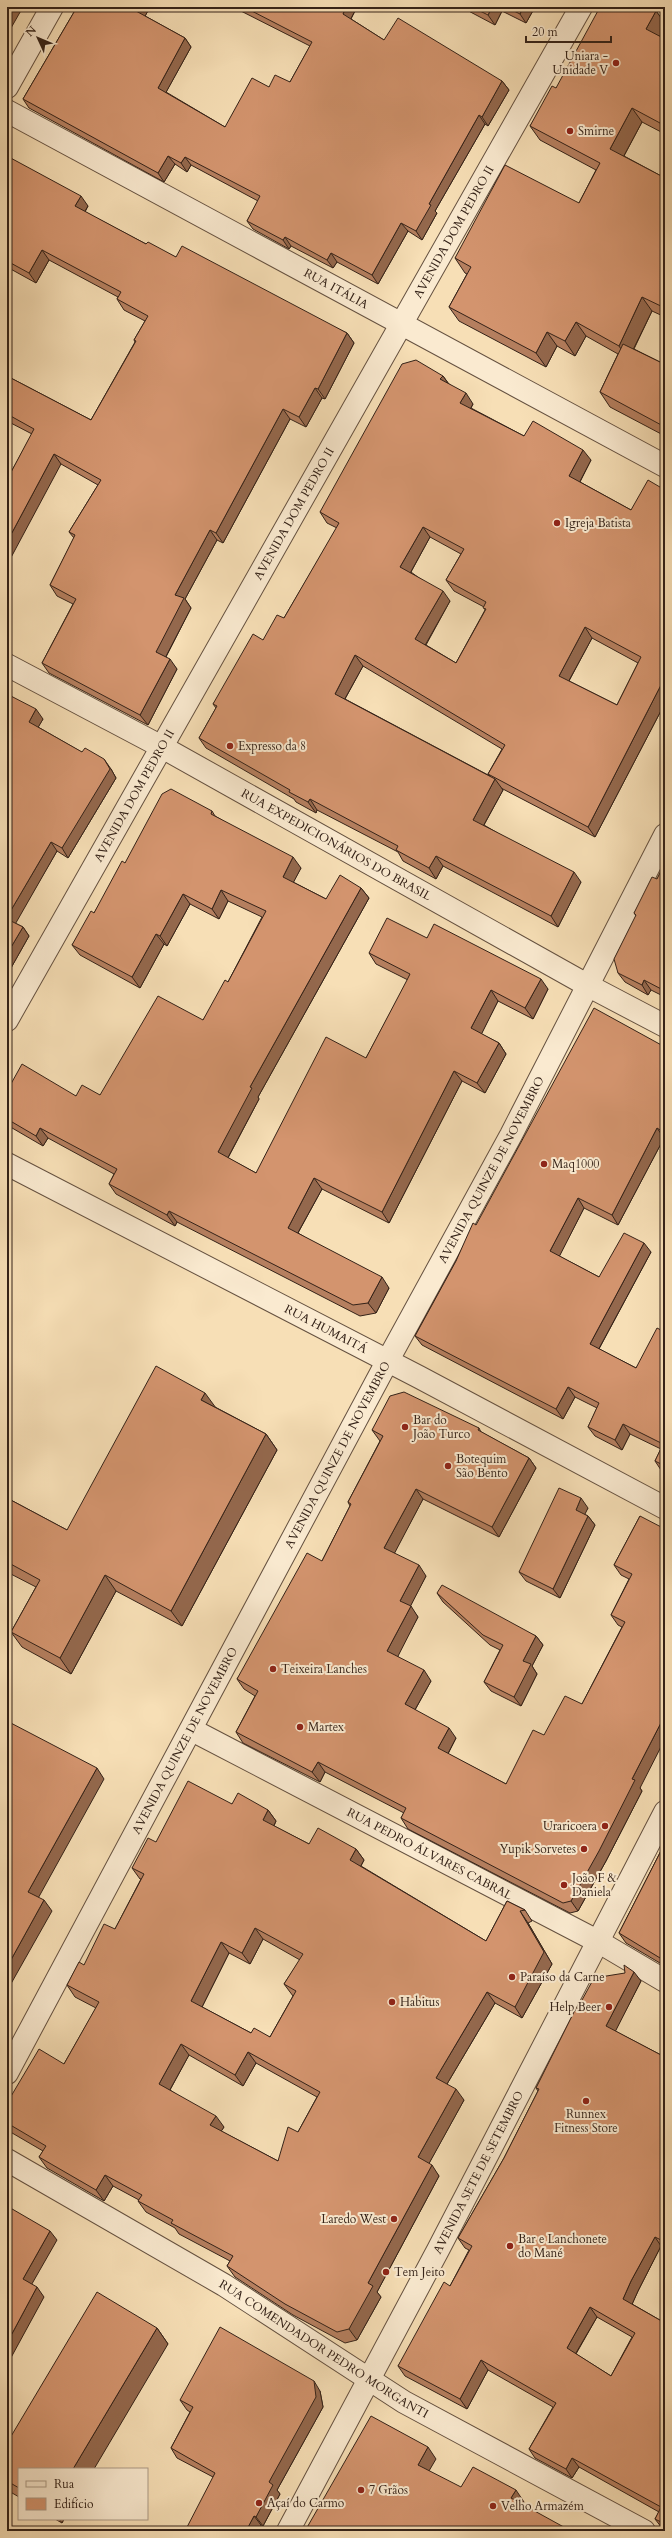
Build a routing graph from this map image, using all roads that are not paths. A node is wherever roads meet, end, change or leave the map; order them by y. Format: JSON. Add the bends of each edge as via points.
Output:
{"nodes":[{"id":1,"x":52,"y":7,"type":"edge"},
{"id":2,"x":581,"y":7,"type":"edge"},
{"id":3,"x":7,"y":87,"type":"edge"},
{"id":4,"x":7,"y":111,"type":"edge"},
{"id":5,"x":402,"y":323,"type":"junction"},
{"id":6,"x":665,"y":466,"type":"edge"},
{"id":7,"x":7,"y":665,"type":"edge"},
{"id":8,"x":162,"y":747,"type":"junction"},
{"id":9,"x":665,"y":835,"type":"edge"},
{"id":10,"x":587,"y":986,"type":"junction"},
{"id":11,"x":7,"y":1020,"type":"edge"},
{"id":12,"x":665,"y":1026,"type":"edge"},
{"id":13,"x":7,"y":1164,"type":"edge"},
{"id":14,"x":388,"y":1360,"type":"junction"},
{"id":15,"x":665,"y":1508,"type":"edge"},
{"id":16,"x":192,"y":1730,"type":"junction"},
{"id":17,"x":665,"y":1812,"type":"edge"},
{"id":18,"x":599,"y":1942,"type":"junction"},
{"id":19,"x":665,"y":1981,"type":"edge"},
{"id":20,"x":7,"y":2074,"type":"edge"},
{"id":21,"x":7,"y":2160,"type":"edge"},
{"id":22,"x":370,"y":2379,"type":"junction"},
{"id":23,"x":288,"y":2531,"type":"edge"},
{"id":24,"x":644,"y":2531,"type":"edge"}],
"edges":[{"from":1,"to":3,"type":"street"},
{"from":2,"to":5,"type":"street","name":"AVENIDA DOM PEDRO II"},
{"from":4,"to":5,"type":"street","name":"RUA ITÁLIA"},
{"from":5,"to":6,"type":"street","name":"RUA ITÁLIA"},
{"from":5,"to":8,"type":"street","name":"AVENIDA DOM PEDRO II"},
{"from":7,"to":8,"type":"street","name":"RUA EXPEDICIONÁRIOS DO BRASIL"},
{"from":8,"to":10,"type":"street","name":"RUA EXPEDICIONÁRIOS DO BRASIL"},
{"from":8,"to":11,"type":"street","name":"AVENIDA DOM PEDRO II"},
{"from":9,"to":10,"type":"street","name":"AVENIDA QUINZE DE NOVEMBRO"},
{"from":10,"to":12,"type":"street","name":"RUA EXPEDICIONÁRIOS DO BRASIL"},
{"from":10,"to":14,"type":"street","name":"AVENIDA QUINZE DE NOVEMBRO","via":[[511,1135]]},
{"from":13,"to":14,"type":"street","name":"RUA HUMAITÁ"},
{"from":14,"to":15,"type":"street","name":"RUA HUMAITÁ"},
{"from":14,"to":16,"type":"street","name":"AVENIDA QUINZE DE NOVEMBRO"},
{"from":16,"to":18,"type":"street","name":"RUA PEDRO ÁLVARES CABRAL"},
{"from":16,"to":20,"type":"street","name":"AVENIDA QUINZE DE NOVEMBRO"},
{"from":17,"to":18,"type":"street","name":"AVENIDA SETE DE SETEMBRO"},
{"from":18,"to":19,"type":"street","name":"RUA PEDRO ÁLVARES CABRAL"},
{"from":18,"to":22,"type":"street","name":"AVENIDA SETE DE SETEMBRO"},
{"from":21,"to":22,"type":"street","name":"RUA COMENDADOR PEDRO MORGANTI","via":[[224,2285]]},
{"from":22,"to":23,"type":"street","name":"AVENIDA SETE DE SETEMBRO"},
{"from":22,"to":24,"type":"street","name":"RUA COMENDADOR PEDRO MORGANTI","via":[[404,2402]]}]}
